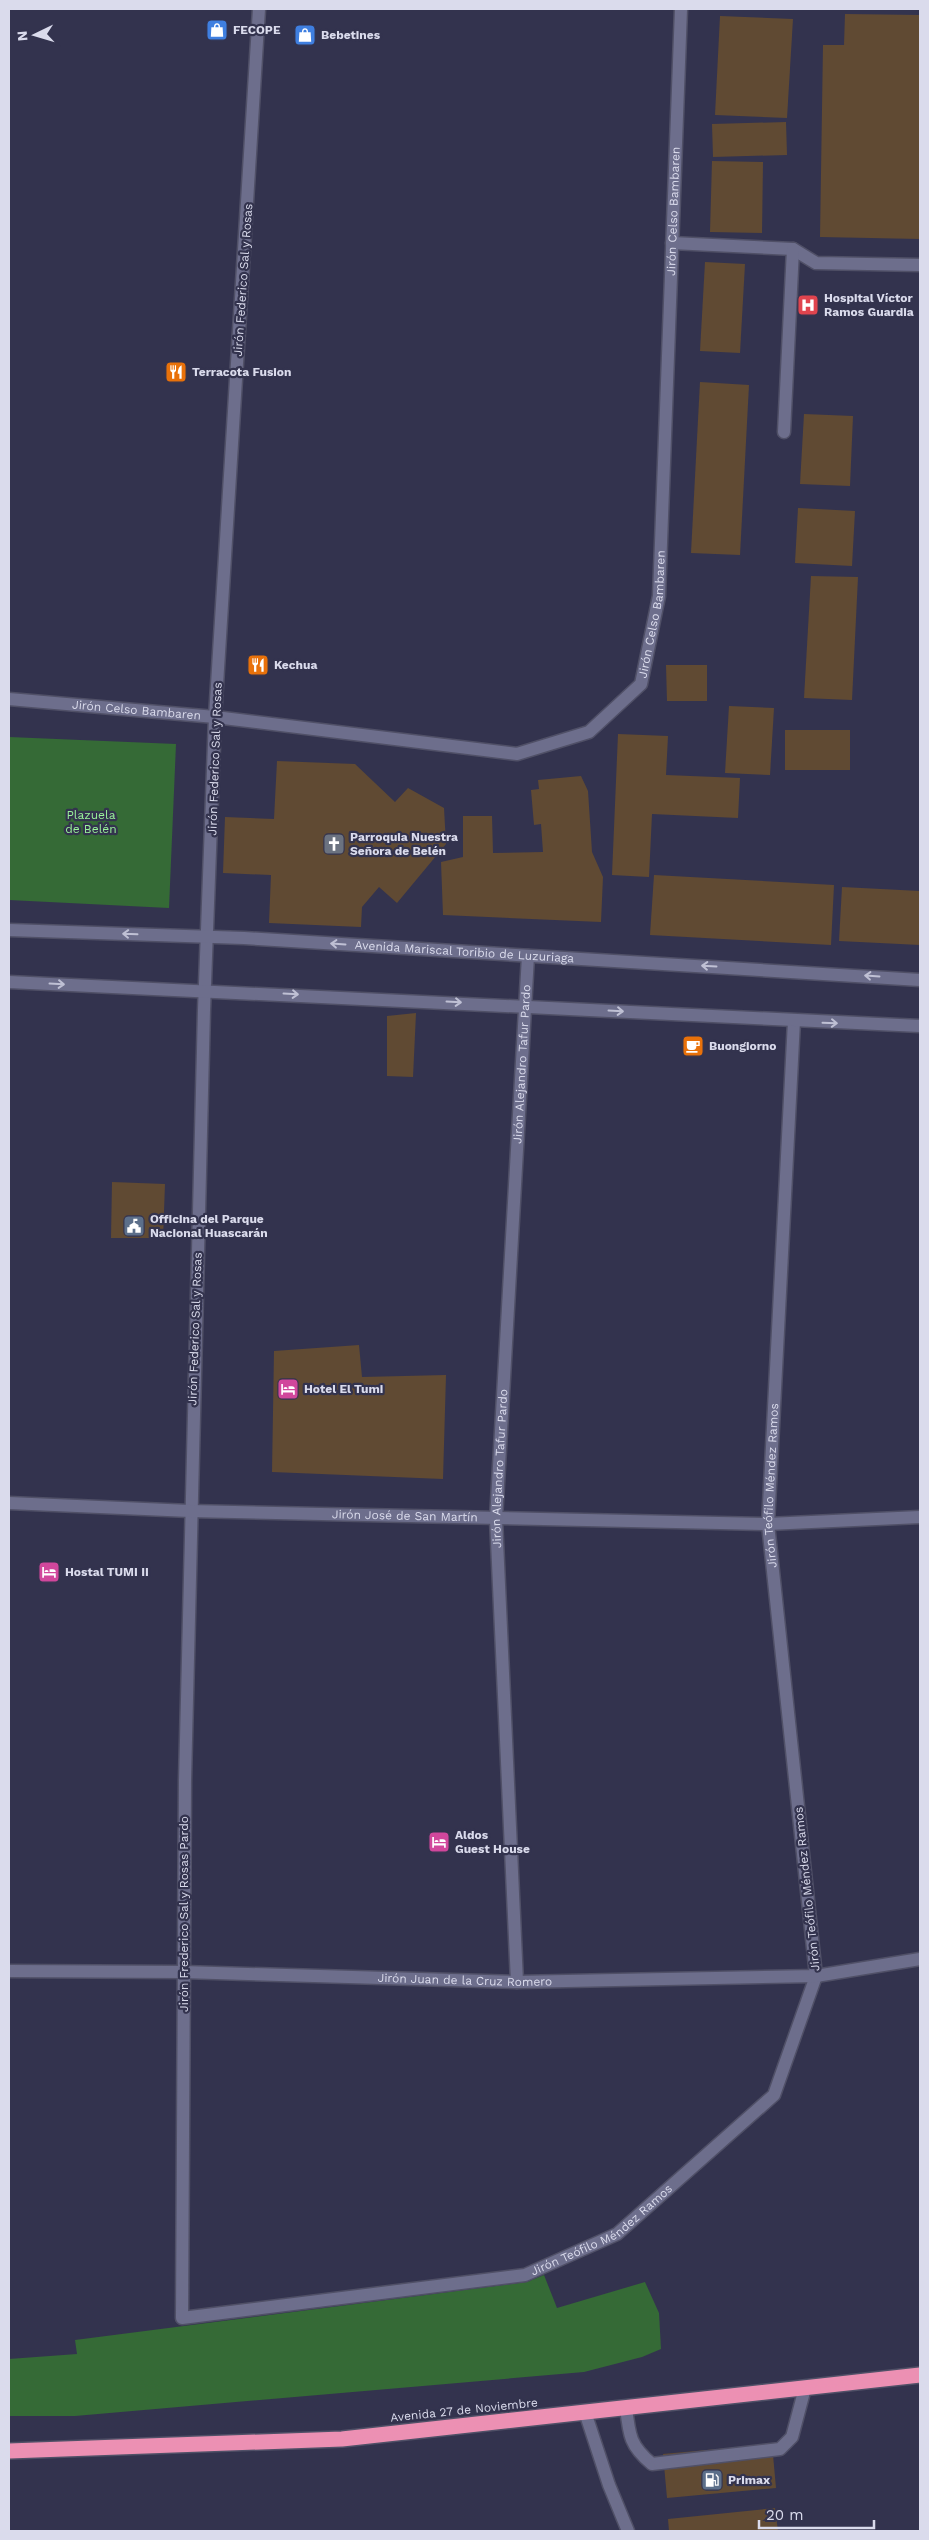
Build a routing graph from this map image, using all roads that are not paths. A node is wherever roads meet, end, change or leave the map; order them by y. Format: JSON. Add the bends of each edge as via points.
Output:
{"nodes":[{"id":1,"x":260,"y":9,"type":"edge"},
{"id":2,"x":681,"y":9,"type":"edge"},
{"id":3,"x":672,"y":243,"type":"junction"},
{"id":4,"x":792,"y":249,"type":"junction"},
{"id":5,"x":920,"y":265,"type":"edge"},
{"id":6,"x":784,"y":432,"type":"dead end"},
{"id":7,"x":9,"y":699,"type":"edge"},
{"id":8,"x":215,"y":717,"type":"junction"},
{"id":9,"x":9,"y":930,"type":"edge"},
{"id":10,"x":208,"y":936,"type":"junction"},
{"id":11,"x":528,"y":956,"type":"junction"},
{"id":12,"x":920,"y":980,"type":"edge"},
{"id":13,"x":9,"y":982,"type":"edge"},
{"id":14,"x":205,"y":990,"type":"junction"},
{"id":15,"x":526,"y":1006,"type":"junction"},
{"id":16,"x":794,"y":1021,"type":"junction"},
{"id":17,"x":920,"y":1026,"type":"edge"},
{"id":18,"x":9,"y":1503,"type":"edge"},
{"id":19,"x":190,"y":1510,"type":"junction"},
{"id":20,"x":920,"y":1517,"type":"edge"},
{"id":21,"x":496,"y":1519,"type":"junction"},
{"id":22,"x":768,"y":1524,"type":"junction"},
{"id":23,"x":920,"y":1959,"type":"edge"},
{"id":24,"x":9,"y":1971,"type":"edge"},
{"id":25,"x":183,"y":1972,"type":"junction"},
{"id":26,"x":816,"y":1976,"type":"junction"},
{"id":27,"x":517,"y":1982,"type":"junction"},
{"id":28,"x":182,"y":2318,"type":"joint"},
{"id":29,"x":920,"y":2375,"type":"edge"},
{"id":30,"x":805,"y":2388,"type":"junction"},
{"id":31,"x":626,"y":2407,"type":"junction"},
{"id":32,"x":585,"y":2412,"type":"junction"},
{"id":33,"x":9,"y":2451,"type":"edge"},
{"id":34,"x":628,"y":2531,"type":"edge"}],
"edges":[{"from":1,"to":8,"type":"street","name":"Jirón Federico Sal y Rosas"},
{"from":2,"to":3,"type":"street","name":"Jirón Celso Bambaren"},
{"from":3,"to":4,"type":"street"},
{"from":3,"to":8,"type":"street","name":"Jirón Celso Bambaren","via":[[659,596],[641,684],[589,732],[517,754]]},
{"from":4,"to":5,"type":"street","via":[[816,263]]},
{"from":4,"to":6,"type":"street"},
{"from":7,"to":8,"type":"street","name":"Jirón Celso Bambaren"},
{"from":8,"to":10,"type":"street","name":"Jirón Federico Sal y Rosas"},
{"from":10,"to":9,"type":"street","name":"Avenida Mariscal Toribio de Luzuriaga","one_way":true},
{"from":11,"to":10,"type":"street","name":"Avenida Mariscal Toribio de Luzuriaga","one_way":true},
{"from":10,"to":14,"type":"street","name":"Jirón Federico Sal y Rosas"},
{"from":12,"to":11,"type":"street","name":"Avenida Mariscal Toribio de Luzuriaga","one_way":true},
{"from":11,"to":15,"type":"street","name":"Jirón Alejandro Tafur Pardo"},
{"from":13,"to":14,"type":"street","one_way":true},
{"from":14,"to":15,"type":"street","one_way":true},
{"from":14,"to":19,"type":"street","name":"Jirón Federico Sal y Rosas"},
{"from":15,"to":16,"type":"street","one_way":true},
{"from":15,"to":21,"type":"street","name":"Jirón Alejandro Tafur Pardo"},
{"from":16,"to":17,"type":"street","one_way":true},
{"from":16,"to":22,"type":"street","name":"Jirón Teófilo Méndez Ramos"},
{"from":18,"to":19,"type":"street","name":"Jirón José de San Martín"},
{"from":19,"to":21,"type":"street","name":"Jirón José de San Martín"},
{"from":19,"to":25,"type":"street","name":"Jirón Frederico Sal y Rosas Pardo"},
{"from":20,"to":22,"type":"street","name":"Jirón José de San Martín"},
{"from":21,"to":22,"type":"street","name":"Jirón José de San Martín"},
{"from":21,"to":27,"type":"street","name":"Jirón Alejandro Tafur Pardo"},
{"from":22,"to":26,"type":"street","name":"Jirón Teófilo Méndez Ramos"},
{"from":23,"to":26,"type":"street","name":"Jirón Juan de la Cruz Romero"},
{"from":24,"to":25,"type":"street","name":"Jirón Juan de la Cruz Romero"},
{"from":25,"to":27,"type":"street","name":"Jirón Juan de la Cruz Romero"},
{"from":25,"to":28,"type":"street","name":"Jirón Frederico Sal y Rosas Pardo"},
{"from":26,"to":27,"type":"street","name":"Jirón Juan de la Cruz Romero"},
{"from":26,"to":28,"type":"street","name":"Jirón Teófilo Méndez Ramos","via":[[774,2095],[617,2234],[525,2275]]},
{"from":29,"to":30,"type":"highway","name":"Avenida 27 de Noviembre"},
{"from":30,"to":31,"type":"highway","name":"Avenida 27 de Noviembre"},
{"from":30,"to":31,"type":"street","via":[[792,2437],[780,2450],[652,2464],[638,2452],[630,2437]]},
{"from":31,"to":32,"type":"highway","name":"Avenida 27 de Noviembre"},
{"from":32,"to":33,"type":"highway","name":"Avenida 27 de Noviembre","via":[[342,2438]]},
{"from":32,"to":34,"type":"street"}]}
